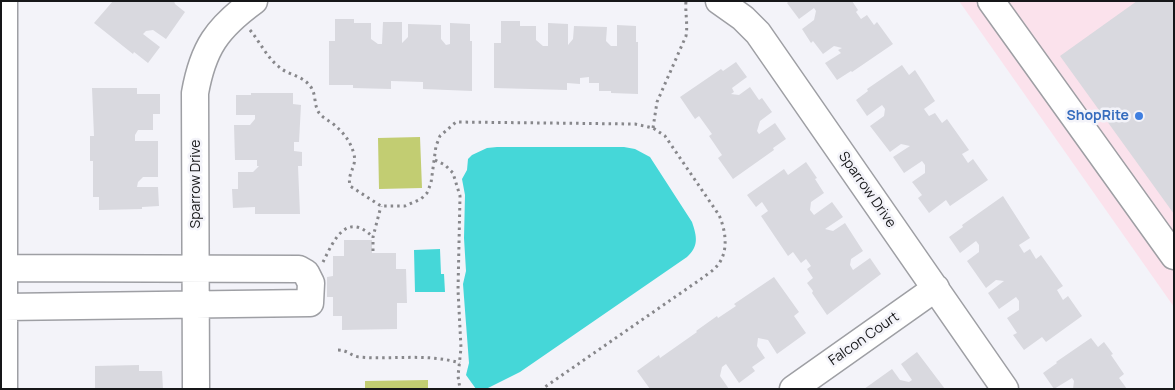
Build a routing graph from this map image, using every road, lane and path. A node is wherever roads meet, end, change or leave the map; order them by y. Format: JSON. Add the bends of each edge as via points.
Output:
{"nodes":[{"id":1,"x":4,"y":1,"type":"edge"},
{"id":2,"x":686,"y":1,"type":"edge"},
{"id":3,"x":719,"y":1,"type":"edge"},
{"id":4,"x":991,"y":1,"type":"edge"},
{"id":5,"x":246,"y":7,"type":"edge"},
{"id":6,"x":653,"y":128,"type":"junction"},
{"id":7,"x":434,"y":160,"type":"junction"},
{"id":8,"x":382,"y":206,"type":"junction"},
{"id":9,"x":373,"y":237,"type":"junction"},
{"id":10,"x":374,"y":251,"type":"dead end"},
{"id":11,"x":1174,"y":256,"type":"edge"},
{"id":12,"x":4,"y":268,"type":"junction"},
{"id":13,"x":320,"y":268,"type":"dead end"},
{"id":14,"x":196,"y":269,"type":"junction"},
{"id":15,"x":936,"y":288,"type":"junction"},
{"id":16,"x":196,"y":305,"type":"junction"},
{"id":17,"x":4,"y":307,"type":"junction"},
{"id":18,"x":338,"y":350,"type":"dead end"},
{"id":19,"x":460,"y":363,"type":"junction"},
{"id":20,"x":4,"y":389,"type":"edge"},
{"id":21,"x":196,"y":389,"type":"edge"},
{"id":22,"x":460,"y":389,"type":"edge"},
{"id":23,"x":542,"y":389,"type":"edge"},
{"id":24,"x":793,"y":389,"type":"edge"},
{"id":25,"x":1006,"y":389,"type":"edge"}],
"edges":[{"from":1,"to":12,"type":"street"},
{"from":2,"to":6,"type":"path","via":[[686,36],[657,102]]},
{"from":3,"to":15,"type":"street","name":"Sparrow Drive","via":[[758,33]]},
{"from":4,"to":11,"type":"street"},
{"from":5,"to":8,"type":"path","via":[[279,68],[304,79],[311,87],[321,116],[348,139],[354,165],[348,178],[350,186]]},
{"from":5,"to":14,"type":"street","name":"Sparrow Drive","via":[[213,40],[200,67],[195,93]]},
{"from":6,"to":7,"type":"path","via":[[635,124],[456,122],[440,136]]},
{"from":6,"to":23,"type":"path","via":[[665,136],[719,215],[724,226],[723,256],[717,267],[701,279]]},
{"from":7,"to":8,"type":"path","via":[[431,183],[421,200],[406,206]]},
{"from":7,"to":19,"type":"path","via":[[445,164],[453,173],[460,196]]},
{"from":8,"to":9,"type":"path"},
{"from":9,"to":10,"type":"path"},
{"from":9,"to":13,"type":"path","via":[[359,227],[341,231]]},
{"from":12,"to":14,"type":"street"},
{"from":12,"to":17,"type":"street"},
{"from":14,"to":16,"type":"street","name":"Sparrow Drive"},
{"from":14,"to":16,"type":"street","via":[[299,270],[306,272],[311,282],[310,303]]},
{"from":15,"to":24,"type":"street","name":"Falcon Court"},
{"from":15,"to":25,"type":"street","name":"Sparrow Drive"},
{"from":16,"to":17,"type":"street"},
{"from":16,"to":21,"type":"street","name":"Sparrow Drive"},
{"from":17,"to":20,"type":"street"},
{"from":18,"to":19,"type":"path","via":[[358,357],[427,357]]},
{"from":19,"to":22,"type":"path"}]}
